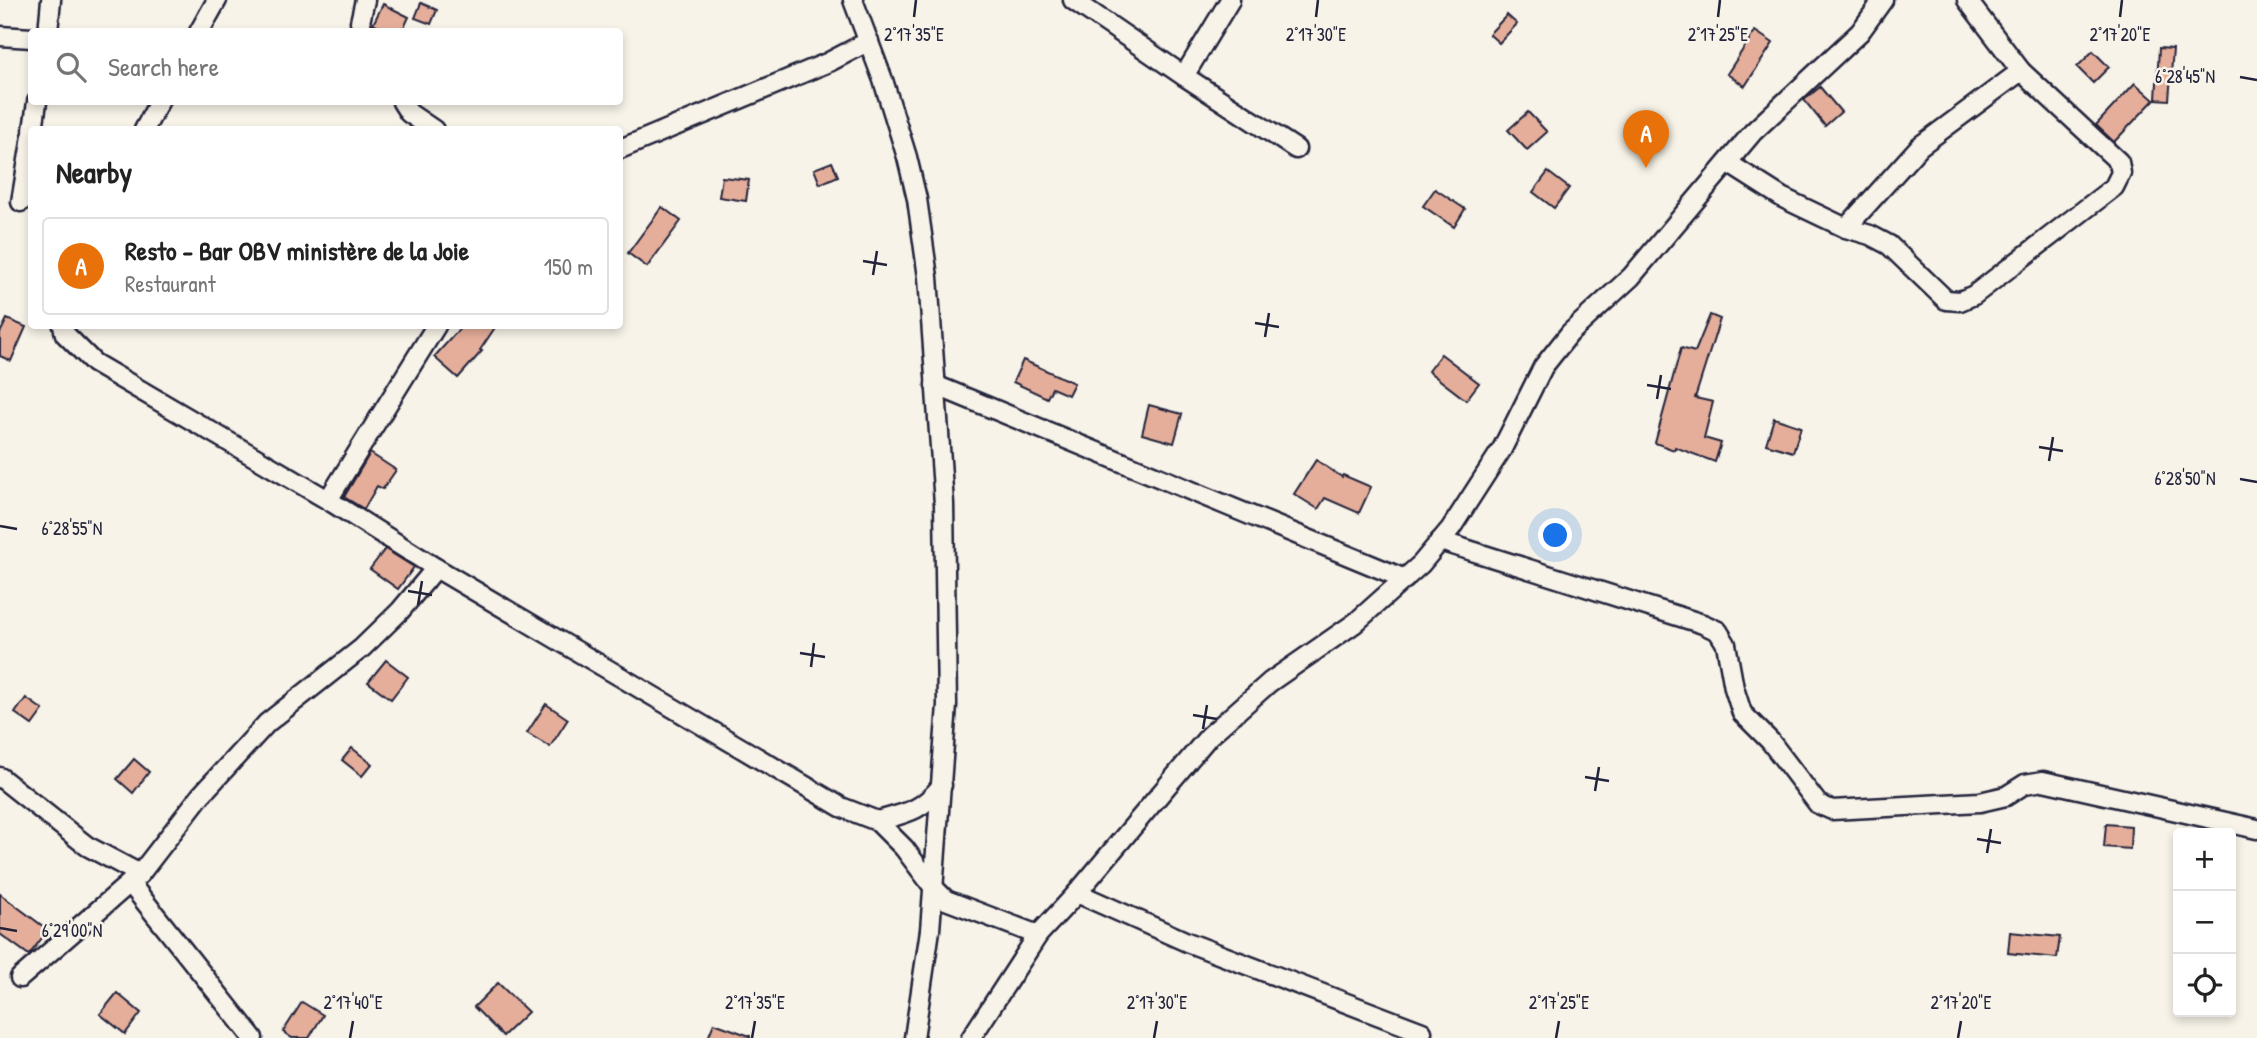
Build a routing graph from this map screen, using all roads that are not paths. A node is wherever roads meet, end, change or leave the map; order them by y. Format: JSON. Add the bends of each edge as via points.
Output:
{"nodes":[{"id":1,"x":51,"y":0,"type":"edge"},
{"id":2,"x":216,"y":0,"type":"edge"},
{"id":3,"x":365,"y":0,"type":"edge"},
{"id":4,"x":853,"y":0,"type":"edge"},
{"id":5,"x":1073,"y":0,"type":"edge"},
{"id":6,"x":1230,"y":0,"type":"edge"},
{"id":7,"x":1883,"y":0,"type":"edge"},
{"id":8,"x":1967,"y":0,"type":"edge"},
{"id":9,"x":48,"y":28,"type":"edge"},
{"id":10,"x":201,"y":28,"type":"edge"},
{"id":11,"x":362,"y":28,"type":"edge"},
{"id":12,"x":0,"y":36,"type":"edge"},
{"id":13,"x":28,"y":38,"type":"edge"},
{"id":14,"x":869,"y":41,"type":"junction"},
{"id":15,"x":2021,"y":71,"type":"junction"},
{"id":16,"x":1184,"y":76,"type":"junction"},
{"id":17,"x":37,"y":105,"type":"edge"},
{"id":18,"x":157,"y":105,"type":"edge"},
{"id":19,"x":404,"y":105,"type":"edge"},
{"id":20,"x":34,"y":126,"type":"edge"},
{"id":21,"x":146,"y":126,"type":"edge"},
{"id":22,"x":428,"y":126,"type":"edge"},
{"id":23,"x":623,"y":148,"type":"edge"},
{"id":24,"x":1296,"y":149,"type":"dead end"},
{"id":25,"x":28,"y":160,"type":"edge"},
{"id":26,"x":1728,"y":163,"type":"junction"},
{"id":27,"x":21,"y":202,"type":"dead end"},
{"id":28,"x":1846,"y":228,"type":"junction"},
{"id":29,"x":63,"y":329,"type":"edge"},
{"id":30,"x":434,"y":329,"type":"edge"},
{"id":31,"x":935,"y":385,"type":"junction"},
{"id":32,"x":328,"y":500,"type":"junction"},
{"id":33,"x":1440,"y":541,"type":"junction"},
{"id":34,"x":436,"y":568,"type":"junction"},
{"id":35,"x":1405,"y":579,"type":"junction"},
{"id":36,"x":0,"y":777,"type":"edge"},
{"id":37,"x":943,"y":783,"type":"junction"},
{"id":38,"x":877,"y":821,"type":"junction"},
{"id":39,"x":2257,"y":829,"type":"edge"},
{"id":40,"x":135,"y":878,"type":"junction"},
{"id":41,"x":934,"y":888,"type":"junction"},
{"id":42,"x":1077,"y":893,"type":"junction"},
{"id":43,"x":1038,"y":935,"type":"junction"},
{"id":44,"x":20,"y":978,"type":"dead end"},
{"id":45,"x":1422,"y":1032,"type":"dead end"},
{"id":46,"x":253,"y":1038,"type":"edge"},
{"id":47,"x":915,"y":1038,"type":"edge"},
{"id":48,"x":971,"y":1038,"type":"edge"}],
"edges":[{"from":1,"to":9,"type":"street"},
{"from":2,"to":10,"type":"street"},
{"from":3,"to":11,"type":"street","via":[[359,22]]},
{"from":4,"to":14,"type":"street"},
{"from":5,"to":16,"type":"street"},
{"from":6,"to":16,"type":"street"},
{"from":7,"to":26,"type":"street","via":[[1860,32],[1753,132]]},
{"from":8,"to":15,"type":"street"},
{"from":12,"to":13,"type":"street"},
{"from":14,"to":23,"type":"street"},
{"from":14,"to":31,"type":"street","via":[[917,199]]},
{"from":15,"to":28,"type":"street","via":[[1920,145]]},
{"from":15,"to":28,"type":"street","via":[[2119,162],[2121,173],[2114,187],[1974,295],[1960,301],[1946,300],[1889,245]]},
{"from":16,"to":24,"type":"street"},
{"from":17,"to":20,"type":"street"},
{"from":18,"to":21,"type":"street"},
{"from":19,"to":22,"type":"street"},
{"from":25,"to":27,"type":"street"},
{"from":26,"to":28,"type":"street","via":[[1783,198]]},
{"from":26,"to":33,"type":"street","via":[[1631,277],[1570,333],[1543,367],[1502,449]]},
{"from":29,"to":32,"type":"street","via":[[94,363]]},
{"from":30,"to":32,"type":"street"},
{"from":31,"to":35,"type":"street"},
{"from":31,"to":37,"type":"street","via":[[944,517],[947,705]]},
{"from":32,"to":34,"type":"street"},
{"from":33,"to":35,"type":"street"},
{"from":33,"to":39,"type":"street","via":[[1718,631],[1726,644],[1742,713],[1770,741],[1818,804],[1832,810],[1980,802],[2043,781]]},
{"from":34,"to":38,"type":"street","via":[[841,807]]},
{"from":34,"to":40,"type":"street","via":[[362,648],[267,723],[201,795]]},
{"from":35,"to":42,"type":"street","via":[[1355,623],[1269,682],[1209,736]]},
{"from":36,"to":40,"type":"street"},
{"from":37,"to":38,"type":"street","via":[[929,801],[913,811]]},
{"from":37,"to":41,"type":"street"},
{"from":38,"to":41,"type":"street"},
{"from":40,"to":44,"type":"street"},
{"from":40,"to":46,"type":"street"},
{"from":41,"to":43,"type":"street","via":[[946,900]]},
{"from":41,"to":47,"type":"street"},
{"from":42,"to":43,"type":"street"},
{"from":42,"to":45,"type":"street","via":[[1187,942]]},
{"from":43,"to":48,"type":"street"}]}
